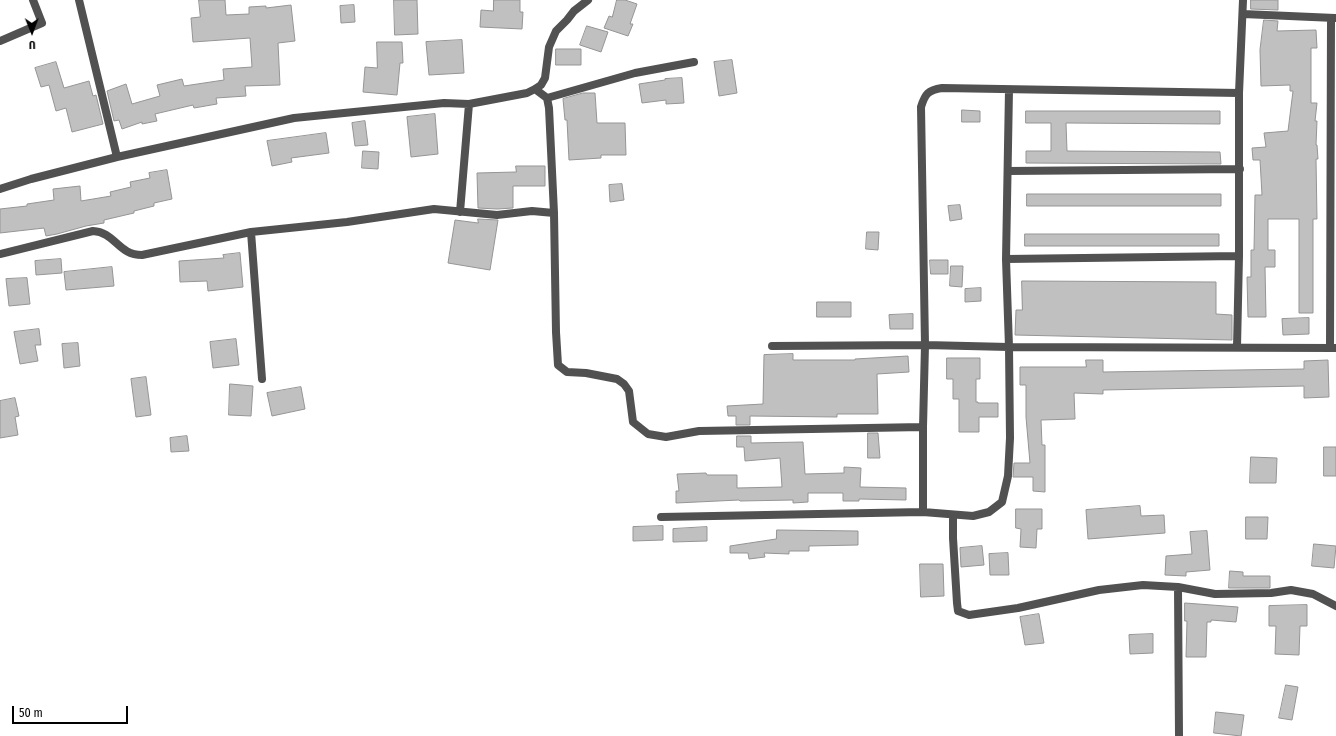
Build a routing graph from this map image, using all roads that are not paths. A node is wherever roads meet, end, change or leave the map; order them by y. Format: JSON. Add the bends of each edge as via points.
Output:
{"nodes":[{"id":1,"x":33,"y":0,"type":"edge"},
{"id":2,"x":79,"y":0,"type":"edge"},
{"id":3,"x":588,"y":0,"type":"edge"},
{"id":4,"x":1243,"y":0,"type":"edge"},
{"id":5,"x":1243,"y":14,"type":"junction"},
{"id":6,"x":1333,"y":18,"type":"edge"},
{"id":7,"x":0,"y":41,"type":"edge"},
{"id":8,"x":694,"y":62,"type":"dead end"},
{"id":9,"x":535,"y":89,"type":"junction"},
{"id":10,"x":1009,"y":90,"type":"junction"},
{"id":11,"x":1239,"y":93,"type":"junction"},
{"id":12,"x":546,"y":98,"type":"junction"},
{"id":13,"x":468,"y":104,"type":"junction"},
{"id":14,"x":117,"y":157,"type":"junction"},
{"id":15,"x":1240,"y":169,"type":"junction"},
{"id":16,"x":1008,"y":171,"type":"junction"},
{"id":17,"x":0,"y":189,"type":"edge"},
{"id":18,"x":460,"y":212,"type":"junction"},
{"id":19,"x":554,"y":213,"type":"junction"},
{"id":20,"x":251,"y":232,"type":"junction"},
{"id":21,"x":0,"y":254,"type":"edge"},
{"id":22,"x":1239,"y":256,"type":"junction"},
{"id":23,"x":1006,"y":259,"type":"junction"},
{"id":24,"x":924,"y":345,"type":"junction"},
{"id":25,"x":772,"y":346,"type":"dead end"},
{"id":26,"x":1009,"y":347,"type":"junction"},
{"id":27,"x":1237,"y":347,"type":"junction"},
{"id":28,"x":1333,"y":348,"type":"edge"},
{"id":29,"x":262,"y":379,"type":"dead end"},
{"id":30,"x":923,"y":427,"type":"junction"},
{"id":31,"x":923,"y":512,"type":"junction"},
{"id":32,"x":953,"y":514,"type":"junction"},
{"id":33,"x":661,"y":517,"type":"dead end"},
{"id":34,"x":1178,"y":587,"type":"junction"},
{"id":35,"x":1336,"y":606,"type":"edge"},
{"id":36,"x":1180,"y":736,"type":"edge"}],
"edges":[{"from":1,"to":7,"type":"street","via":[[42,23]]},
{"from":2,"to":14,"type":"street"},
{"from":3,"to":9,"type":"street","via":[[556,31],[549,48],[545,78]]},
{"from":4,"to":5,"type":"street"},
{"from":5,"to":6,"type":"street"},
{"from":5,"to":11,"type":"street"},
{"from":6,"to":28,"type":"street"},
{"from":8,"to":12,"type":"street","via":[[635,73]]},
{"from":9,"to":12,"type":"street"},
{"from":9,"to":13,"type":"street","via":[[527,93]]},
{"from":10,"to":11,"type":"street"},
{"from":10,"to":16,"type":"street"},
{"from":10,"to":24,"type":"street","via":[[942,88],[932,89],[924,97],[921,107]]},
{"from":11,"to":15,"type":"street"},
{"from":12,"to":19,"type":"street","via":[[549,108]]},
{"from":13,"to":14,"type":"street","via":[[294,118]]},
{"from":13,"to":18,"type":"street"},
{"from":14,"to":17,"type":"street"},
{"from":15,"to":16,"type":"street"},
{"from":15,"to":22,"type":"street"},
{"from":16,"to":23,"type":"street"},
{"from":18,"to":19,"type":"street","via":[[497,215],[532,211]]},
{"from":18,"to":20,"type":"street","via":[[434,209],[347,222]]},
{"from":19,"to":30,"type":"street","via":[[558,365],[567,372],[586,373],[624,384],[629,391],[632,422],[648,434],[666,437],[699,431]]},
{"from":20,"to":21,"type":"street","via":[[134,255],[101,231],[93,230]]},
{"from":20,"to":29,"type":"street"},
{"from":22,"to":23,"type":"street"},
{"from":22,"to":27,"type":"street"},
{"from":23,"to":26,"type":"street"},
{"from":24,"to":25,"type":"street"},
{"from":24,"to":26,"type":"street"},
{"from":24,"to":30,"type":"street"},
{"from":26,"to":27,"type":"street"},
{"from":26,"to":32,"type":"street","via":[[1008,476],[1002,502],[989,512],[973,516]]},
{"from":27,"to":28,"type":"street"},
{"from":30,"to":31,"type":"street"},
{"from":31,"to":32,"type":"street"},
{"from":31,"to":33,"type":"street"},
{"from":32,"to":34,"type":"street","via":[[958,612],[969,615],[1018,608],[1099,590],[1143,585]]},
{"from":34,"to":35,"type":"street","via":[[1215,594],[1291,590],[1313,594]]},
{"from":34,"to":36,"type":"street"}]}
